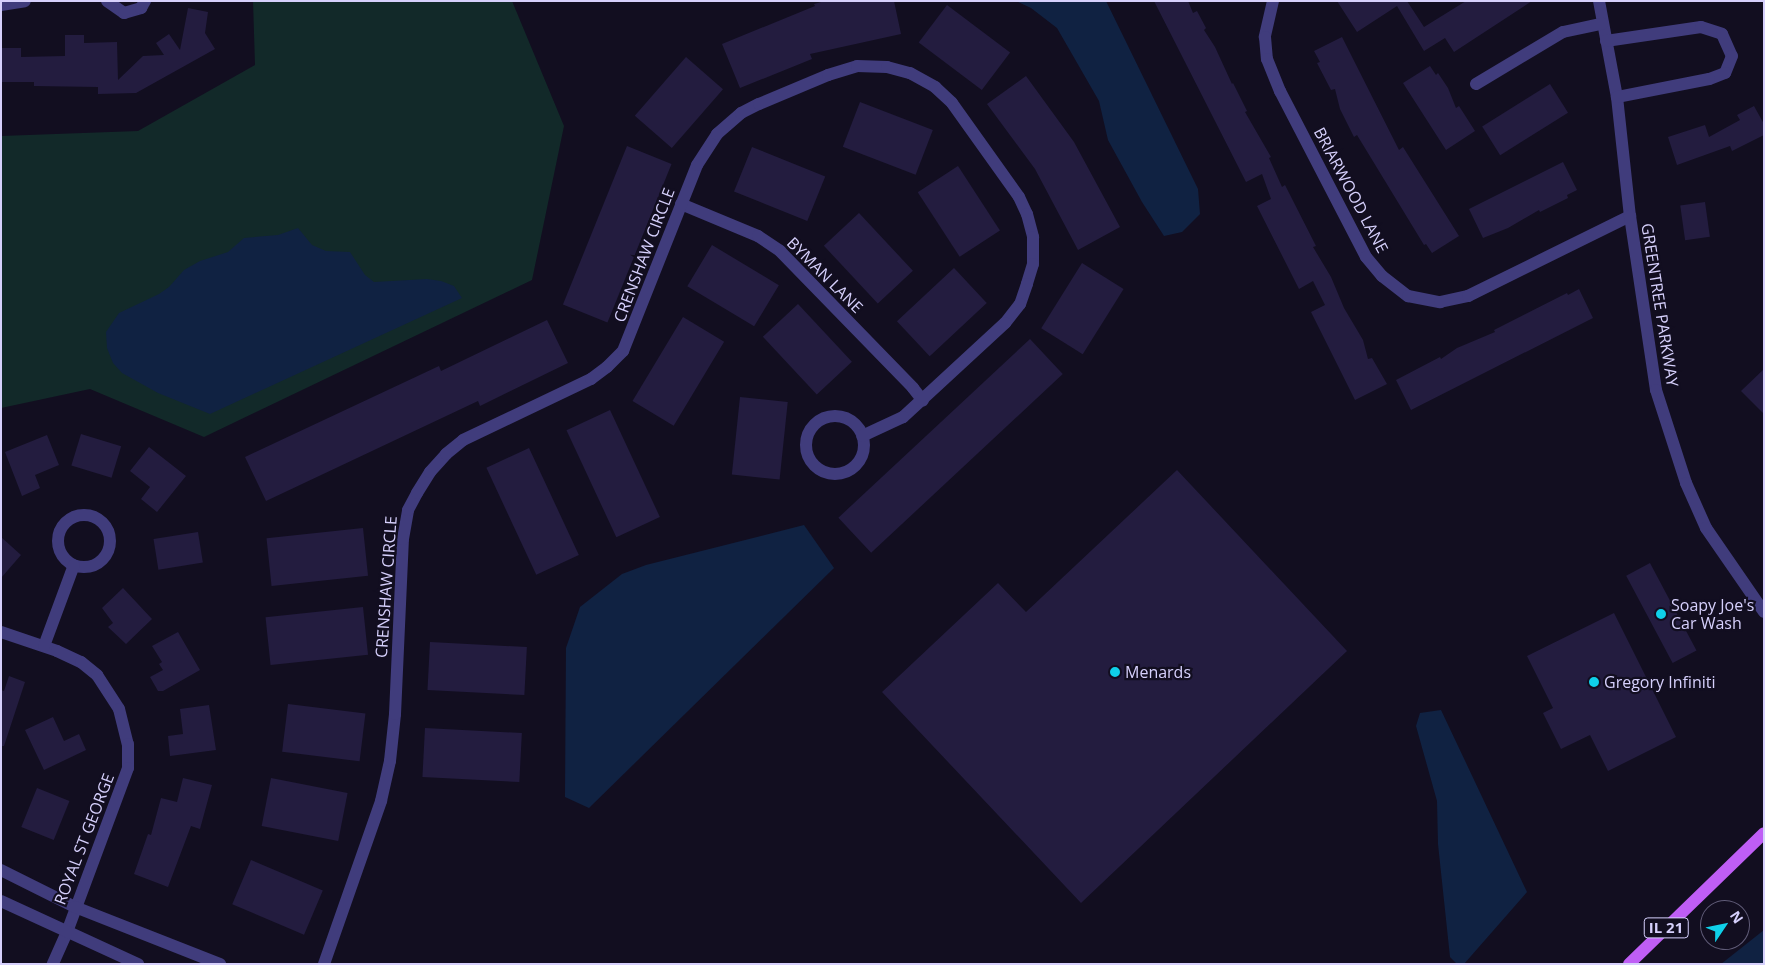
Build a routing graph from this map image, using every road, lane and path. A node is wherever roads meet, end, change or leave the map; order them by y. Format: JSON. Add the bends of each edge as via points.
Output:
{"nodes":[{"id":1,"x":25,"y":1,"type":"edge"},
{"id":2,"x":106,"y":1,"type":"edge"},
{"id":3,"x":145,"y":1,"type":"edge"},
{"id":4,"x":1273,"y":1,"type":"edge"},
{"id":5,"x":1599,"y":1,"type":"edge"},
{"id":6,"x":1,"y":5,"type":"edge"},
{"id":7,"x":1602,"y":24,"type":"junction"},
{"id":8,"x":1606,"y":41,"type":"junction"},
{"id":9,"x":1476,"y":84,"type":"dead end"},
{"id":10,"x":1617,"y":97,"type":"junction"},
{"id":11,"x":682,"y":204,"type":"junction"},
{"id":12,"x":1630,"y":216,"type":"junction"},
{"id":13,"x":922,"y":401,"type":"junction"},
{"id":14,"x":862,"y":436,"type":"junction"},
{"id":15,"x":74,"y":565,"type":"junction"},
{"id":16,"x":1764,"y":612,"type":"edge"},
{"id":17,"x":1,"y":632,"type":"edge"},
{"id":18,"x":44,"y":646,"type":"junction"},
{"id":19,"x":1764,"y":833,"type":"edge"},
{"id":20,"x":1,"y":870,"type":"edge"},
{"id":21,"x":1,"y":901,"type":"edge"},
{"id":22,"x":75,"y":907,"type":"junction"},
{"id":23,"x":67,"y":932,"type":"junction"},
{"id":24,"x":53,"y":964,"type":"edge"},
{"id":25,"x":138,"y":964,"type":"edge"},
{"id":26,"x":220,"y":964,"type":"edge"},
{"id":27,"x":324,"y":964,"type":"edge"},
{"id":28,"x":1629,"y":964,"type":"edge"}],
"edges":[{"from":1,"to":6,"type":"street"},
{"from":2,"to":3,"type":"street","via":[[124,14],[141,8]]},
{"from":4,"to":12,"type":"street","name":"BRIARWOOD LANE","via":[[1265,37],[1267,59],[1280,91],[1366,257],[1382,276],[1408,296],[1440,302],[1468,296]]},
{"from":5,"to":7,"type":"street","name":"GREENTREE PARKWAY"},
{"from":7,"to":8,"type":"street","name":"GREENTREE PARKWAY"},
{"from":7,"to":9,"type":"street","via":[[1563,32]]},
{"from":8,"to":10,"type":"street","name":"GREENTREE PARKWAY"},
{"from":8,"to":10,"type":"street","via":[[1701,27],[1722,34],[1732,56],[1725,72],[1709,79]]},
{"from":10,"to":12,"type":"street","name":"GREENTREE PARKWAY"},
{"from":11,"to":13,"type":"street","name":"BYMAN LANE","via":[[758,236],[780,251]]},
{"from":11,"to":13,"type":"street","name":"CRENSHAW CIRCLE","via":[[697,165],[717,134],[741,113],[759,104],[857,66],[900,70],[935,87],[952,103],[1019,197],[1033,237],[1032,264],[1020,304],[1005,323]]},
{"from":11,"to":27,"type":"street","name":"CRENSHAW CIRCLE","via":[[623,351],[591,379],[463,440],[430,472],[408,510],[403,539],[390,761],[379,810]]},
{"from":12,"to":16,"type":"street","name":"GREENTREE PARKWAY","via":[[1651,367],[1678,461],[1706,528]]},
{"from":13,"to":14,"type":"street","name":"CRENSHAW CIRCLE","via":[[903,417]]},
{"from":14,"to":14,"type":"street","via":[[849,419],[831,416],[814,424],[805,442],[806,452],[817,468],[834,474],[844,473],[859,461],[863,453]]},
{"from":15,"to":15,"type":"street","via":[[93,566],[106,556],[111,540],[98,518],[89,515],[72,518],[60,530],[58,548],[62,556]]},
{"from":15,"to":18,"type":"street"},
{"from":17,"to":18,"type":"street","name":"ROYAL ST GEORGE"},
{"from":18,"to":22,"type":"street","name":"ROYAL ST GEORGE","via":[[81,662],[97,675],[119,709],[128,744],[128,768]]},
{"from":19,"to":28,"type":"main road","number":"IL 21"},
{"from":20,"to":22,"type":"street"},
{"from":21,"to":23,"type":"street"},
{"from":22,"to":23,"type":"street","name":"ROYAL ST GEORGE"},
{"from":22,"to":26,"type":"street"},
{"from":23,"to":24,"type":"street","name":"ROYAL ST GEORGE"},
{"from":23,"to":25,"type":"street"}]}
